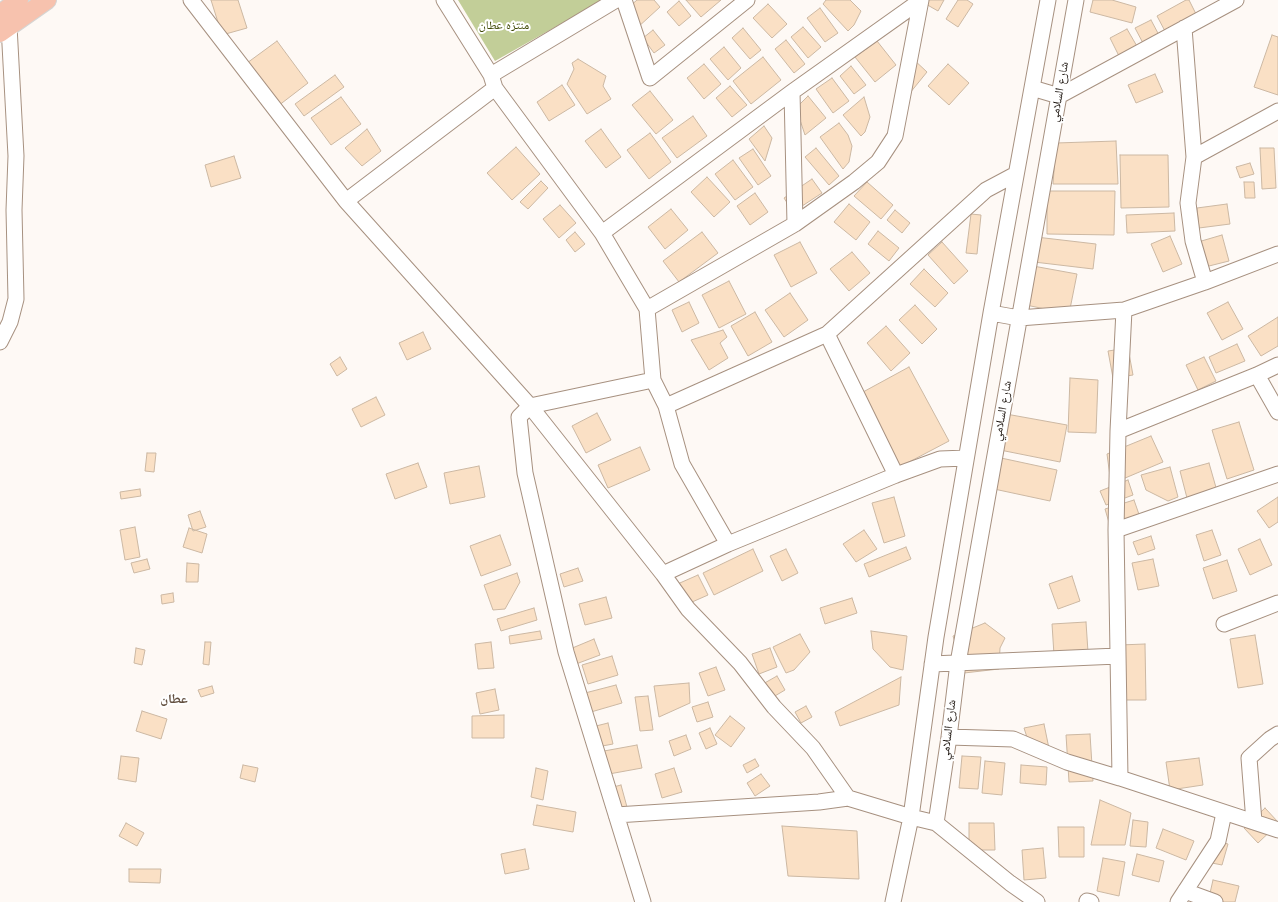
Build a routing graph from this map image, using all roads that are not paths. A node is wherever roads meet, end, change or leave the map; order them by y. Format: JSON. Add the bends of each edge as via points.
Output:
{"nodes":[{"id":1,"x":19,"y":0,"type":"edge"},
{"id":2,"x":47,"y":0,"type":"edge"},
{"id":3,"x":191,"y":0,"type":"edge"},
{"id":4,"x":444,"y":0,"type":"edge"},
{"id":5,"x":616,"y":0,"type":"edge"},
{"id":6,"x":624,"y":0,"type":"edge"},
{"id":7,"x":747,"y":0,"type":"edge"},
{"id":8,"x":1048,"y":0,"type":"edge"},
{"id":9,"x":1076,"y":0,"type":"edge"},
{"id":10,"x":1236,"y":0,"type":"edge"},
{"id":11,"x":921,"y":1,"type":"edge"},
{"id":12,"x":3,"y":24,"type":"edge"},
{"id":13,"x":1184,"y":28,"type":"junction"},
{"id":14,"x":493,"y":82,"type":"junction"},
{"id":15,"x":1032,"y":88,"type":"junction"},
{"id":16,"x":792,"y":92,"type":"junction"},
{"id":17,"x":1059,"y":96,"type":"junction"},
{"id":18,"x":1278,"y":112,"type":"edge"},
{"id":19,"x":1194,"y":157,"type":"junction"},
{"id":20,"x":1016,"y":174,"type":"junction"},
{"id":21,"x":346,"y":201,"type":"junction"},
{"id":22,"x":795,"y":224,"type":"junction"},
{"id":23,"x":602,"y":233,"type":"junction"},
{"id":24,"x":1278,"y":254,"type":"edge"},
{"id":25,"x":1205,"y":282,"type":"junction"},
{"id":26,"x":647,"y":309,"type":"junction"},
{"id":27,"x":1124,"y":310,"type":"junction"},
{"id":28,"x":991,"y":313,"type":"junction"},
{"id":29,"x":1019,"y":318,"type":"junction"},
{"id":30,"x":827,"y":334,"type":"junction"},
{"id":31,"x":0,"y":342,"type":"edge"},
{"id":32,"x":1278,"y":365,"type":"edge"},
{"id":33,"x":1256,"y":375,"type":"junction"},
{"id":34,"x":653,"y":380,"type":"junction"},
{"id":35,"x":530,"y":406,"type":"junction"},
{"id":36,"x":666,"y":406,"type":"junction"},
{"id":37,"x":1278,"y":412,"type":"edge"},
{"id":38,"x":1118,"y":431,"type":"junction"},
{"id":39,"x":966,"y":458,"type":"junction"},
{"id":40,"x":1278,"y":474,"type":"edge"},
{"id":41,"x":896,"y":475,"type":"junction"},
{"id":42,"x":1116,"y":530,"type":"junction"},
{"id":43,"x":728,"y":544,"type":"junction"},
{"id":44,"x":662,"y":574,"type":"junction"},
{"id":45,"x":1278,"y":603,"type":"edge"},
{"id":46,"x":1224,"y":624,"type":"dead end"},
{"id":47,"x":1118,"y":656,"type":"junction"},
{"id":48,"x":958,"y":663,"type":"junction"},
{"id":49,"x":932,"y":664,"type":"junction"},
{"id":50,"x":1278,"y":734,"type":"edge"},
{"id":51,"x":949,"y":737,"type":"junction"},
{"id":52,"x":1120,"y":778,"type":"junction"},
{"id":53,"x":848,"y":798,"type":"junction"},
{"id":54,"x":1224,"y":813,"type":"junction"},
{"id":55,"x":616,"y":815,"type":"junction"},
{"id":56,"x":911,"y":817,"type":"junction"},
{"id":57,"x":1254,"y":822,"type":"junction"},
{"id":58,"x":936,"y":823,"type":"junction"},
{"id":59,"x":1278,"y":830,"type":"edge"},
{"id":60,"x":1181,"y":896,"type":"edge"},
{"id":61,"x":643,"y":902,"type":"edge"},
{"id":62,"x":893,"y":902,"type":"edge"},
{"id":63,"x":1037,"y":902,"type":"edge"},
{"id":64,"x":1215,"y":902,"type":"edge"}],
"edges":[{"from":1,"to":12,"type":"main road"},
{"from":2,"to":12,"type":"main road"},
{"from":3,"to":21,"type":"street"},
{"from":4,"to":14,"type":"street"},
{"from":5,"to":14,"type":"street"},
{"from":6,"to":7,"type":"street","via":[[650,78]]},
{"from":8,"to":15,"type":"street"},
{"from":9,"to":17,"type":"street","name":"شارع السلامي"},
{"from":10,"to":13,"type":"street"},
{"from":11,"to":16,"type":"street"},
{"from":11,"to":22,"type":"street","via":[[895,136],[878,162]]},
{"from":12,"to":31,"type":"street","via":[[16,156],[16,299],[10,322]]},
{"from":13,"to":17,"type":"street"},
{"from":13,"to":19,"type":"street"},
{"from":14,"to":21,"type":"street"},
{"from":14,"to":23,"type":"street"},
{"from":15,"to":17,"type":"street"},
{"from":15,"to":20,"type":"street"},
{"from":16,"to":22,"type":"street"},
{"from":16,"to":23,"type":"street"},
{"from":17,"to":29,"type":"street","name":"شارع السلامي"},
{"from":18,"to":19,"type":"street"},
{"from":19,"to":25,"type":"street","via":[[1188,203],[1193,241]]},
{"from":20,"to":28,"type":"street"},
{"from":20,"to":30,"type":"street","via":[[986,190]]},
{"from":21,"to":35,"type":"street"},
{"from":22,"to":26,"type":"street"},
{"from":23,"to":26,"type":"street"},
{"from":24,"to":25,"type":"street"},
{"from":25,"to":27,"type":"street"},
{"from":26,"to":34,"type":"street"},
{"from":27,"to":29,"type":"street"},
{"from":27,"to":38,"type":"street"},
{"from":28,"to":29,"type":"street"},
{"from":28,"to":39,"type":"street"},
{"from":29,"to":48,"type":"street","name":"شارع السلامي"},
{"from":30,"to":36,"type":"street"},
{"from":30,"to":41,"type":"street"},
{"from":32,"to":33,"type":"street"},
{"from":33,"to":37,"type":"street"},
{"from":33,"to":38,"type":"street"},
{"from":34,"to":35,"type":"street"},
{"from":34,"to":36,"type":"street"},
{"from":35,"to":44,"type":"street"},
{"from":35,"to":55,"type":"street","via":[[519,416],[525,473],[566,652]]},
{"from":36,"to":43,"type":"street","via":[[682,464]]},
{"from":38,"to":42,"type":"street"},
{"from":39,"to":41,"type":"street","via":[[940,459]]},
{"from":39,"to":49,"type":"street"},
{"from":40,"to":42,"type":"street"},
{"from":41,"to":43,"type":"street"},
{"from":42,"to":47,"type":"street"},
{"from":43,"to":44,"type":"street"},
{"from":44,"to":53,"type":"street","via":[[688,609],[740,663],[774,707],[813,748]]},
{"from":45,"to":46,"type":"street"},
{"from":47,"to":48,"type":"street"},
{"from":47,"to":52,"type":"street"},
{"from":48,"to":49,"type":"street"},
{"from":48,"to":51,"type":"street","name":"شارع السلامي"},
{"from":49,"to":56,"type":"street"},
{"from":50,"to":57,"type":"street","via":[[1270,738],[1249,758]]},
{"from":51,"to":52,"type":"street","via":[[1013,739],[1067,762]]},
{"from":51,"to":58,"type":"street","name":"شارع السلامي"},
{"from":52,"to":54,"type":"street"},
{"from":53,"to":55,"type":"street"},
{"from":53,"to":56,"type":"street"},
{"from":54,"to":57,"type":"street"},
{"from":54,"to":60,"type":"street","via":[[1218,840]]},
{"from":55,"to":61,"type":"street"},
{"from":56,"to":58,"type":"street"},
{"from":56,"to":62,"type":"street"},
{"from":57,"to":59,"type":"street"},
{"from":58,"to":63,"type":"street"},
{"from":60,"to":64,"type":"street"}]}
